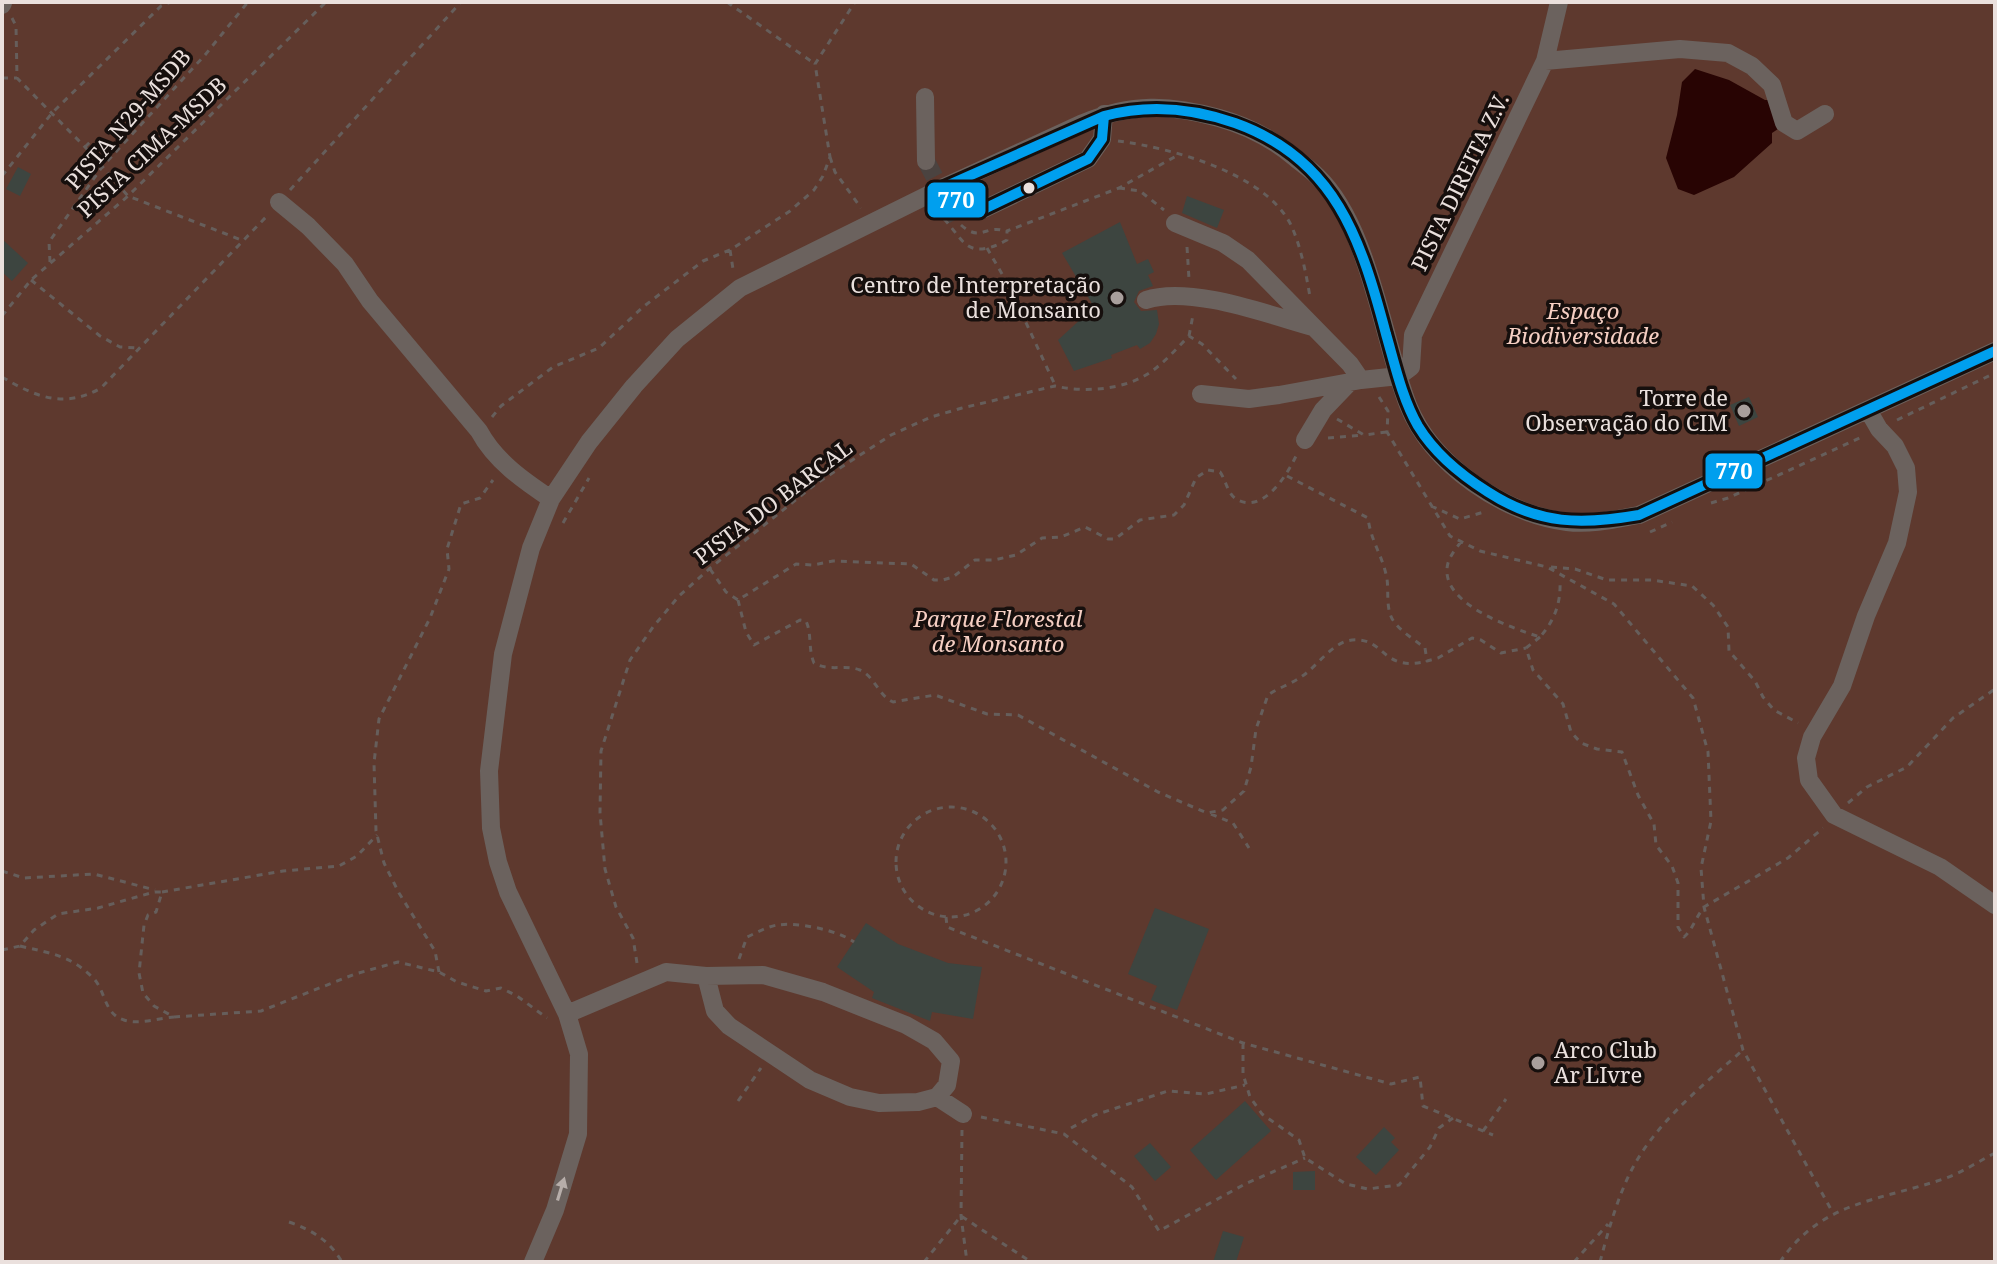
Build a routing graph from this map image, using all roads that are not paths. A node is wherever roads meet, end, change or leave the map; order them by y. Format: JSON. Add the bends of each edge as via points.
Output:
{"nodes":[{"id":1,"x":1559,"y":2,"type":"edge"},
{"id":2,"x":1545,"y":61,"type":"junction"},
{"id":3,"x":925,"y":97,"type":"dead end"},
{"id":4,"x":1104,"y":114,"type":"junction"},
{"id":5,"x":1825,"y":114,"type":"dead end"},
{"id":6,"x":926,"y":161,"type":"tunnel mouth"},
{"id":7,"x":944,"y":187,"type":"junction"},
{"id":8,"x":279,"y":202,"type":"road end"},
{"id":9,"x":1175,"y":223,"type":"dead end"},
{"id":10,"x":1146,"y":300,"type":"dead end"},
{"id":11,"x":1315,"y":328,"type":"junction"},
{"id":12,"x":1995,"y":351,"type":"edge"},
{"id":13,"x":1399,"y":376,"type":"junction"},
{"id":14,"x":1354,"y":382,"type":"junction"},
{"id":15,"x":1201,"y":394,"type":"dead end"},
{"id":16,"x":1868,"y":410,"type":"junction"},
{"id":17,"x":1308,"y":444,"type":"road end"},
{"id":18,"x":551,"y":499,"type":"junction"},
{"id":19,"x":1995,"y":905,"type":"edge"},
{"id":20,"x":706,"y":976,"type":"junction"},
{"id":21,"x":567,"y":1014,"type":"junction"},
{"id":22,"x":937,"y":1097,"type":"junction"},
{"id":23,"x":963,"y":1114,"type":"road end"},
{"id":24,"x":533,"y":1262,"type":"edge"}],
"edges":[{"from":1,"to":2,"type":"street","name":"PISTA DIREITA Z.V."},
{"from":2,"to":5,"type":"street","via":[[1680,49],[1728,53],[1772,85],[1784,123],[1797,131]]},
{"from":2,"to":13,"type":"street","name":"PISTA DIREITA Z.V.","via":[[1413,335],[1411,367]]},
{"from":3,"to":6,"type":"street"},
{"from":4,"to":7,"type":"street"},
{"from":4,"to":7,"type":"street","via":[[1102,139],[1088,159],[984,209],[967,208]]},
{"from":4,"to":13,"type":"street","via":[[1158,106],[1225,120],[1266,136],[1319,177],[1355,235]]},
{"from":7,"to":18,"type":"street","via":[[740,288],[677,339],[634,386]]},
{"from":8,"to":18,"type":"street","via":[[345,264],[487,445],[522,480]]},
{"from":9,"to":11,"type":"street","via":[[1235,250]]},
{"from":10,"to":11,"type":"street","via":[[1216,300]]},
{"from":11,"to":14,"type":"street"},
{"from":12,"to":16,"type":"street"},
{"from":13,"to":14,"type":"street"},
{"from":13,"to":16,"type":"street","via":[[1409,408],[1459,474],[1517,508],[1570,522],[1639,515]]},
{"from":14,"to":15,"type":"street","via":[[1249,399]]},
{"from":14,"to":17,"type":"street","via":[[1323,410]]},
{"from":16,"to":19,"type":"street","via":[[1906,468],[1908,492],[1897,543],[1842,686],[1812,737],[1806,758],[1809,780],[1834,815],[1940,867]]},
{"from":18,"to":21,"type":"street","via":[[531,548],[503,654],[489,771],[491,828],[508,892]]},
{"from":20,"to":21,"type":"street","via":[[666,972]]},
{"from":20,"to":22,"type":"street","via":[[715,1011],[729,1026],[810,1080],[879,1103]]},
{"from":20,"to":22,"type":"street","via":[[763,975],[906,1025],[934,1041],[951,1061],[947,1085]]},
{"from":24,"to":21,"type":"street","one_way":true,"via":[[578,1134],[579,1054]]},
{"from":22,"to":23,"type":"street"}]}
